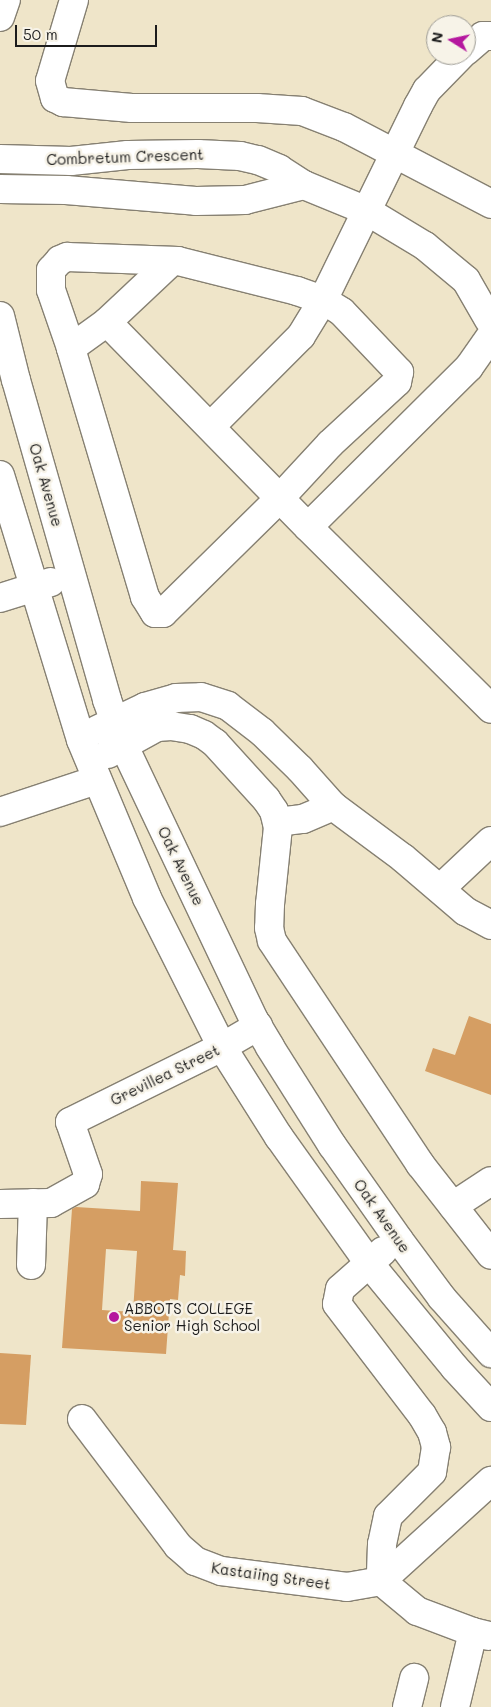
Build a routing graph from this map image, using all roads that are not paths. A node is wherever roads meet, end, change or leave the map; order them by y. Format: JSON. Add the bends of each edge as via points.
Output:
{"nodes":[{"id":1,"x":6,"y":0,"type":"edge"},
{"id":2,"x":74,"y":0,"type":"edge"},
{"id":3,"x":0,"y":17,"type":"edge"},
{"id":4,"x":491,"y":36,"type":"edge"},
{"id":5,"x":476,"y":42,"type":"edge"},
{"id":6,"x":451,"y":65,"type":"edge"},
{"id":7,"x":394,"y":154,"type":"junction"},
{"id":8,"x":0,"y":159,"type":"edge"},
{"id":9,"x":304,"y":185,"type":"junction"},
{"id":10,"x":0,"y":188,"type":"edge"},
{"id":11,"x":491,"y":204,"type":"edge"},
{"id":12,"x":367,"y":210,"type":"junction"},
{"id":13,"x":172,"y":261,"type":"junction"},
{"id":14,"x":466,"y":280,"type":"junction"},
{"id":15,"x":491,"y":290,"type":"edge"},
{"id":16,"x":323,"y":300,"type":"junction"},
{"id":17,"x":0,"y":316,"type":"edge"},
{"id":18,"x":107,"y":322,"type":"junction"},
{"id":19,"x":487,"y":339,"type":"edge"},
{"id":20,"x":71,"y":348,"type":"junction"},
{"id":21,"x":7,"y":376,"type":"edge"},
{"id":22,"x":211,"y":426,"type":"junction"},
{"id":23,"x":0,"y":475,"type":"edge"},
{"id":24,"x":280,"y":498,"type":"junction"},
{"id":25,"x":308,"y":527,"type":"junction"},
{"id":26,"x":72,"y":576,"type":"junction"},
{"id":27,"x":34,"y":587,"type":"junction"},
{"id":28,"x":0,"y":598,"type":"edge"},
{"id":29,"x":491,"y":709,"type":"edge"},
{"id":30,"x":118,"y":732,"type":"junction"},
{"id":31,"x":80,"y":740,"type":"junction"},
{"id":32,"x":94,"y":772,"type":"junction"},
{"id":33,"x":333,"y":806,"type":"junction"},
{"id":34,"x":0,"y":812,"type":"edge"},
{"id":35,"x":278,"y":822,"type":"junction"},
{"id":36,"x":491,"y":841,"type":"edge"},
{"id":37,"x":440,"y":889,"type":"junction"},
{"id":38,"x":491,"y":925,"type":"edge"},
{"id":39,"x":258,"y":1026,"type":"junction"},
{"id":40,"x":222,"y":1047,"type":"junction"},
{"id":41,"x":491,"y":1181,"type":"edge"},
{"id":42,"x":33,"y":1203,"type":"junction"},
{"id":43,"x":0,"y":1204,"type":"edge"},
{"id":44,"x":453,"y":1206,"type":"junction"},
{"id":45,"x":399,"y":1240,"type":"junction"},
{"id":46,"x":491,"y":1255,"type":"edge"},
{"id":47,"x":368,"y":1262,"type":"junction"},
{"id":48,"x":31,"y":1265,"type":"dead end"},
{"id":49,"x":491,"y":1353,"type":"edge"},
{"id":50,"x":491,"y":1407,"type":"edge"},
{"id":51,"x":82,"y":1419,"type":"dead end"},
{"id":52,"x":491,"y":1481,"type":"edge"},
{"id":53,"x":381,"y":1581,"type":"junction"},
{"id":54,"x":482,"y":1634,"type":"edge"},
{"id":55,"x":414,"y":1678,"type":"dead end"},
{"id":56,"x":407,"y":1707,"type":"edge"},
{"id":57,"x":455,"y":1707,"type":"edge"}],
"edges":[{"from":1,"to":3,"type":"street"},
{"from":2,"to":7,"type":"street","via":[[50,81],[55,98],[63,102],[132,108],[302,111],[344,127]]},
{"from":4,"to":5,"type":"street","via":[[483,36]]},
{"from":6,"to":7,"type":"street","via":[[427,90]]},
{"from":7,"to":11,"type":"street"},
{"from":7,"to":12,"type":"street"},
{"from":8,"to":9,"type":"street","name":"Combretum Crescent","via":[[71,161],[128,155],[240,156],[279,169]]},
{"from":9,"to":10,"type":"street","name":"Combretum Crescent","via":[[245,200],[206,201]]},
{"from":9,"to":12,"type":"street","name":"Combretum Crescent"},
{"from":12,"to":14,"type":"street","name":"Combretum Crescent","via":[[425,246]]},
{"from":12,"to":16,"type":"street"},
{"from":13,"to":16,"type":"street","via":[[263,281]]},
{"from":13,"to":18,"type":"street"},
{"from":13,"to":20,"type":"street","via":[[67,257],[56,264],[51,270],[51,290]]},
{"from":14,"to":15,"type":"street","name":"Combretum Crescent"},
{"from":14,"to":19,"type":"street","name":"Combretum Crescent"},
{"from":16,"to":22,"type":"street","via":[[295,343]]},
{"from":16,"to":24,"type":"street","via":[[352,320],[394,365],[399,376]]},
{"from":17,"to":21,"type":"street","name":"Oak Avenue"},
{"from":18,"to":20,"type":"street"},
{"from":18,"to":22,"type":"street"},
{"from":19,"to":25,"type":"street"},
{"from":20,"to":24,"type":"street","via":[[145,596],[155,613],[167,610]]},
{"from":21,"to":26,"type":"street","name":"Oak Avenue"},
{"from":22,"to":24,"type":"street"},
{"from":23,"to":27,"type":"street"},
{"from":24,"to":25,"type":"street"},
{"from":25,"to":29,"type":"street"},
{"from":26,"to":27,"type":"street"},
{"from":26,"to":30,"type":"street","name":"Oak Avenue"},
{"from":27,"to":28,"type":"street"},
{"from":27,"to":31,"type":"street"},
{"from":30,"to":31,"type":"street"},
{"from":30,"to":32,"type":"street"},
{"from":30,"to":33,"type":"street","via":[[145,707],[176,698],[212,699],[234,710],[262,732]]},
{"from":30,"to":35,"type":"street","via":[[180,726],[204,735],[258,789]]},
{"from":30,"to":39,"type":"street","name":"Oak Avenue"},
{"from":31,"to":32,"type":"street"},
{"from":32,"to":34,"type":"street"},
{"from":32,"to":40,"type":"street","via":[[147,898]]},
{"from":33,"to":35,"type":"street","via":[[303,819]]},
{"from":33,"to":37,"type":"street"},
{"from":35,"to":44,"type":"street","via":[[269,913],[272,941],[420,1164]]},
{"from":36,"to":37,"type":"street"},
{"from":37,"to":38,"type":"street","via":[[476,919]]},
{"from":39,"to":40,"type":"street","name":"Grevillea Street"},
{"from":39,"to":45,"type":"street","name":"Oak Avenue","via":[[332,1145]]},
{"from":40,"to":42,"type":"street","name":"Grevillea Street","via":[[70,1122],[88,1179],[59,1200]]},
{"from":40,"to":47,"type":"street","via":[[279,1137]]},
{"from":41,"to":44,"type":"street"},
{"from":42,"to":43,"type":"street"},
{"from":42,"to":48,"type":"street"},
{"from":44,"to":46,"type":"street"},
{"from":45,"to":47,"type":"street"},
{"from":45,"to":49,"type":"street","name":"Oak Avenue","via":[[442,1298]]},
{"from":47,"to":50,"type":"street"},
{"from":47,"to":53,"type":"street","via":[[340,1289],[337,1304],[422,1415],[436,1447],[432,1472],[388,1516],[382,1544]]},
{"from":51,"to":53,"type":"street","name":"Kastaiing Street","via":[[178,1546],[206,1567],[221,1572],[347,1587]]},
{"from":52,"to":53,"type":"street"},
{"from":53,"to":54,"type":"street","via":[[417,1611]]},
{"from":54,"to":57,"type":"street"},
{"from":55,"to":56,"type":"street"}]}
